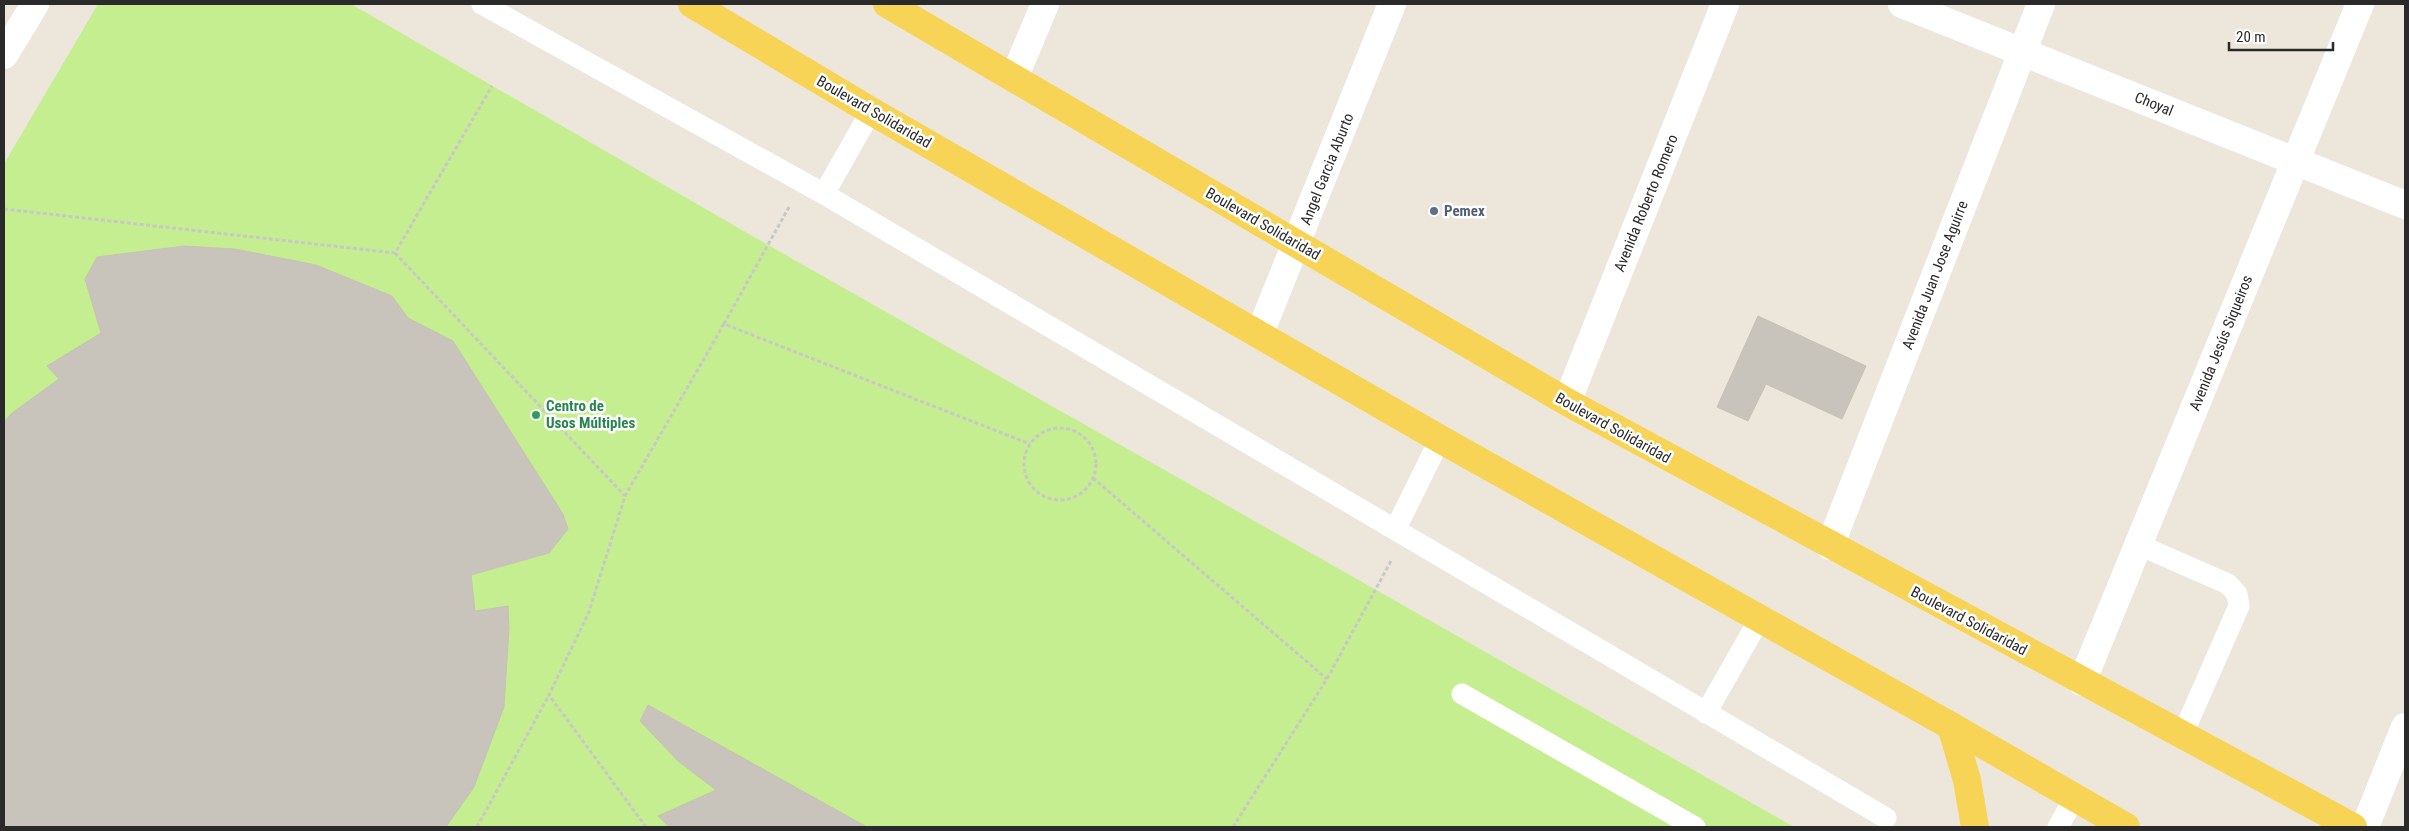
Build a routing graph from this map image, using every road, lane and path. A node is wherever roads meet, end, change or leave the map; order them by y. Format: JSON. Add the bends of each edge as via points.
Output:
{"nodes":[{"id":1,"x":35,"y":4,"type":"edge"},
{"id":2,"x":482,"y":4,"type":"edge"},
{"id":3,"x":692,"y":4,"type":"edge"},
{"id":4,"x":887,"y":4,"type":"edge"},
{"id":5,"x":1045,"y":4,"type":"edge"},
{"id":6,"x":1392,"y":4,"type":"edge"},
{"id":7,"x":1725,"y":4,"type":"edge"},
{"id":8,"x":1902,"y":4,"type":"edge"},
{"id":9,"x":2041,"y":4,"type":"edge"},
{"id":10,"x":2360,"y":4,"type":"edge"},
{"id":11,"x":2022,"y":51,"type":"junction"},
{"id":12,"x":4,"y":55,"type":"edge"},
{"id":13,"x":1014,"y":78,"type":"junction"},
{"id":14,"x":492,"y":86,"type":"dead end"},
{"id":15,"x":871,"y":110,"type":"junction"},
{"id":16,"x":2295,"y":161,"type":"junction"},
{"id":17,"x":803,"y":182,"type":"junction"},
{"id":18,"x":824,"y":194,"type":"junction"},
{"id":19,"x":2405,"y":205,"type":"edge"},
{"id":20,"x":4,"y":209,"type":"edge"},
{"id":21,"x":1297,"y":243,"type":"junction"},
{"id":22,"x":395,"y":254,"type":"junction"},
{"id":23,"x":724,"y":324,"type":"junction"},
{"id":24,"x":1260,"y":333,"type":"junction"},
{"id":25,"x":1567,"y":402,"type":"junction"},
{"id":26,"x":1440,"y":439,"type":"junction"},
{"id":27,"x":1030,"y":444,"type":"junction"},
{"id":28,"x":1093,"y":478,"type":"junction"},
{"id":29,"x":625,"y":496,"type":"junction"},
{"id":30,"x":1401,"y":531,"type":"junction"},
{"id":31,"x":2139,"y":545,"type":"junction"},
{"id":32,"x":1830,"y":546,"type":"junction"},
{"id":33,"x":1760,"y":618,"type":"junction"},
{"id":34,"x":1327,"y":679,"type":"junction"},
{"id":35,"x":2082,"y":682,"type":"junction"},
{"id":36,"x":1462,"y":694,"type":"dead end"},
{"id":37,"x":549,"y":695,"type":"junction"},
{"id":38,"x":1706,"y":713,"type":"junction"},
{"id":39,"x":1951,"y":726,"type":"junction"},
{"id":40,"x":2405,"y":727,"type":"edge"},
{"id":41,"x":2182,"y":736,"type":"junction"},
{"id":42,"x":2075,"y":797,"type":"junction"},
{"id":43,"x":1886,"y":818,"type":"dead end"},
{"id":44,"x":477,"y":827,"type":"edge"},
{"id":45,"x":646,"y":827,"type":"edge"},
{"id":46,"x":1233,"y":827,"type":"edge"},
{"id":47,"x":1695,"y":827,"type":"edge"},
{"id":48,"x":1975,"y":827,"type":"edge"},
{"id":49,"x":2058,"y":827,"type":"edge"},
{"id":50,"x":2126,"y":827,"type":"edge"},
{"id":51,"x":2353,"y":827,"type":"edge"},
{"id":52,"x":2366,"y":827,"type":"edge"}],
"edges":[{"from":1,"to":12,"type":"street"},
{"from":2,"to":17,"type":"lane"},
{"from":3,"to":15,"type":"main road","name":"Boulevard Solidaridad"},
{"from":4,"to":13,"type":"main road","name":"Boulevard Solidaridad"},
{"from":5,"to":13,"type":"street"},
{"from":6,"to":21,"type":"street","name":"Angel Garcia Aburto"},
{"from":7,"to":25,"type":"street","name":"Avenida Roberto Romero"},
{"from":8,"to":11,"type":"street","name":"Choyal"},
{"from":9,"to":11,"type":"street","name":"Avenida Juan Jose Aguirre"},
{"from":10,"to":16,"type":"street","name":"Avenida Jesús Siqueiros"},
{"from":11,"to":16,"type":"street","name":"Choyal"},
{"from":11,"to":32,"type":"street","name":"Avenida Juan Jose Aguirre"},
{"from":13,"to":21,"type":"main road","name":"Boulevard Solidaridad"},
{"from":14,"to":22,"type":"path"},
{"from":15,"to":18,"type":"lane"},
{"from":15,"to":24,"type":"main road","name":"Boulevard Solidaridad"},
{"from":16,"to":19,"type":"street","name":"Choyal"},
{"from":16,"to":31,"type":"street","name":"Avenida Jesús Siqueiros"},
{"from":17,"to":18,"type":"lane"},
{"from":17,"to":23,"type":"path"},
{"from":18,"to":30,"type":"lane"},
{"from":20,"to":22,"type":"path"},
{"from":21,"to":24,"type":"street","name":"Angel Garcia Aburto"},
{"from":21,"to":25,"type":"main road","name":"Boulevard Solidaridad"},
{"from":22,"to":29,"type":"path"},
{"from":23,"to":27,"type":"path"},
{"from":23,"to":29,"type":"path"},
{"from":24,"to":26,"type":"main road","name":"Boulevard Solidaridad"},
{"from":25,"to":32,"type":"main road","name":"Boulevard Solidaridad"},
{"from":26,"to":30,"type":"lane"},
{"from":26,"to":33,"type":"main road","name":"Boulevard Solidaridad"},
{"from":27,"to":28,"type":"path","via":[[1048,430],[1060,428],[1077,432],[1090,444],[1095,455]]},
{"from":27,"to":28,"type":"path","via":[[1024,467],[1033,488],[1043,496],[1060,499],[1077,496]]},
{"from":28,"to":34,"type":"path"},
{"from":29,"to":37,"type":"path","via":[[589,612]]},
{"from":30,"to":34,"type":"path"},
{"from":30,"to":38,"type":"lane"},
{"from":31,"to":35,"type":"street","name":"Avenida Jesús Siqueiros"},
{"from":31,"to":41,"type":"lane","via":[[2228,584],[2237,594],[2239,606]]},
{"from":32,"to":35,"type":"main road","name":"Boulevard Solidaridad"},
{"from":33,"to":38,"type":"lane"},
{"from":33,"to":39,"type":"main road","name":"Boulevard Solidaridad"},
{"from":34,"to":46,"type":"path"},
{"from":35,"to":41,"type":"main road","name":"Boulevard Solidaridad"},
{"from":36,"to":47,"type":"lane"},
{"from":37,"to":44,"type":"path"},
{"from":37,"to":45,"type":"path"},
{"from":38,"to":43,"type":"lane"},
{"from":39,"to":42,"type":"main road","name":"Boulevard Solidaridad"},
{"from":39,"to":48,"type":"main road","via":[[1967,780]]},
{"from":40,"to":52,"type":"street"},
{"from":41,"to":51,"type":"main road","name":"Boulevard Solidaridad"},
{"from":42,"to":49,"type":"lane"},
{"from":42,"to":50,"type":"main road","name":"Boulevard Solidaridad"}]}
